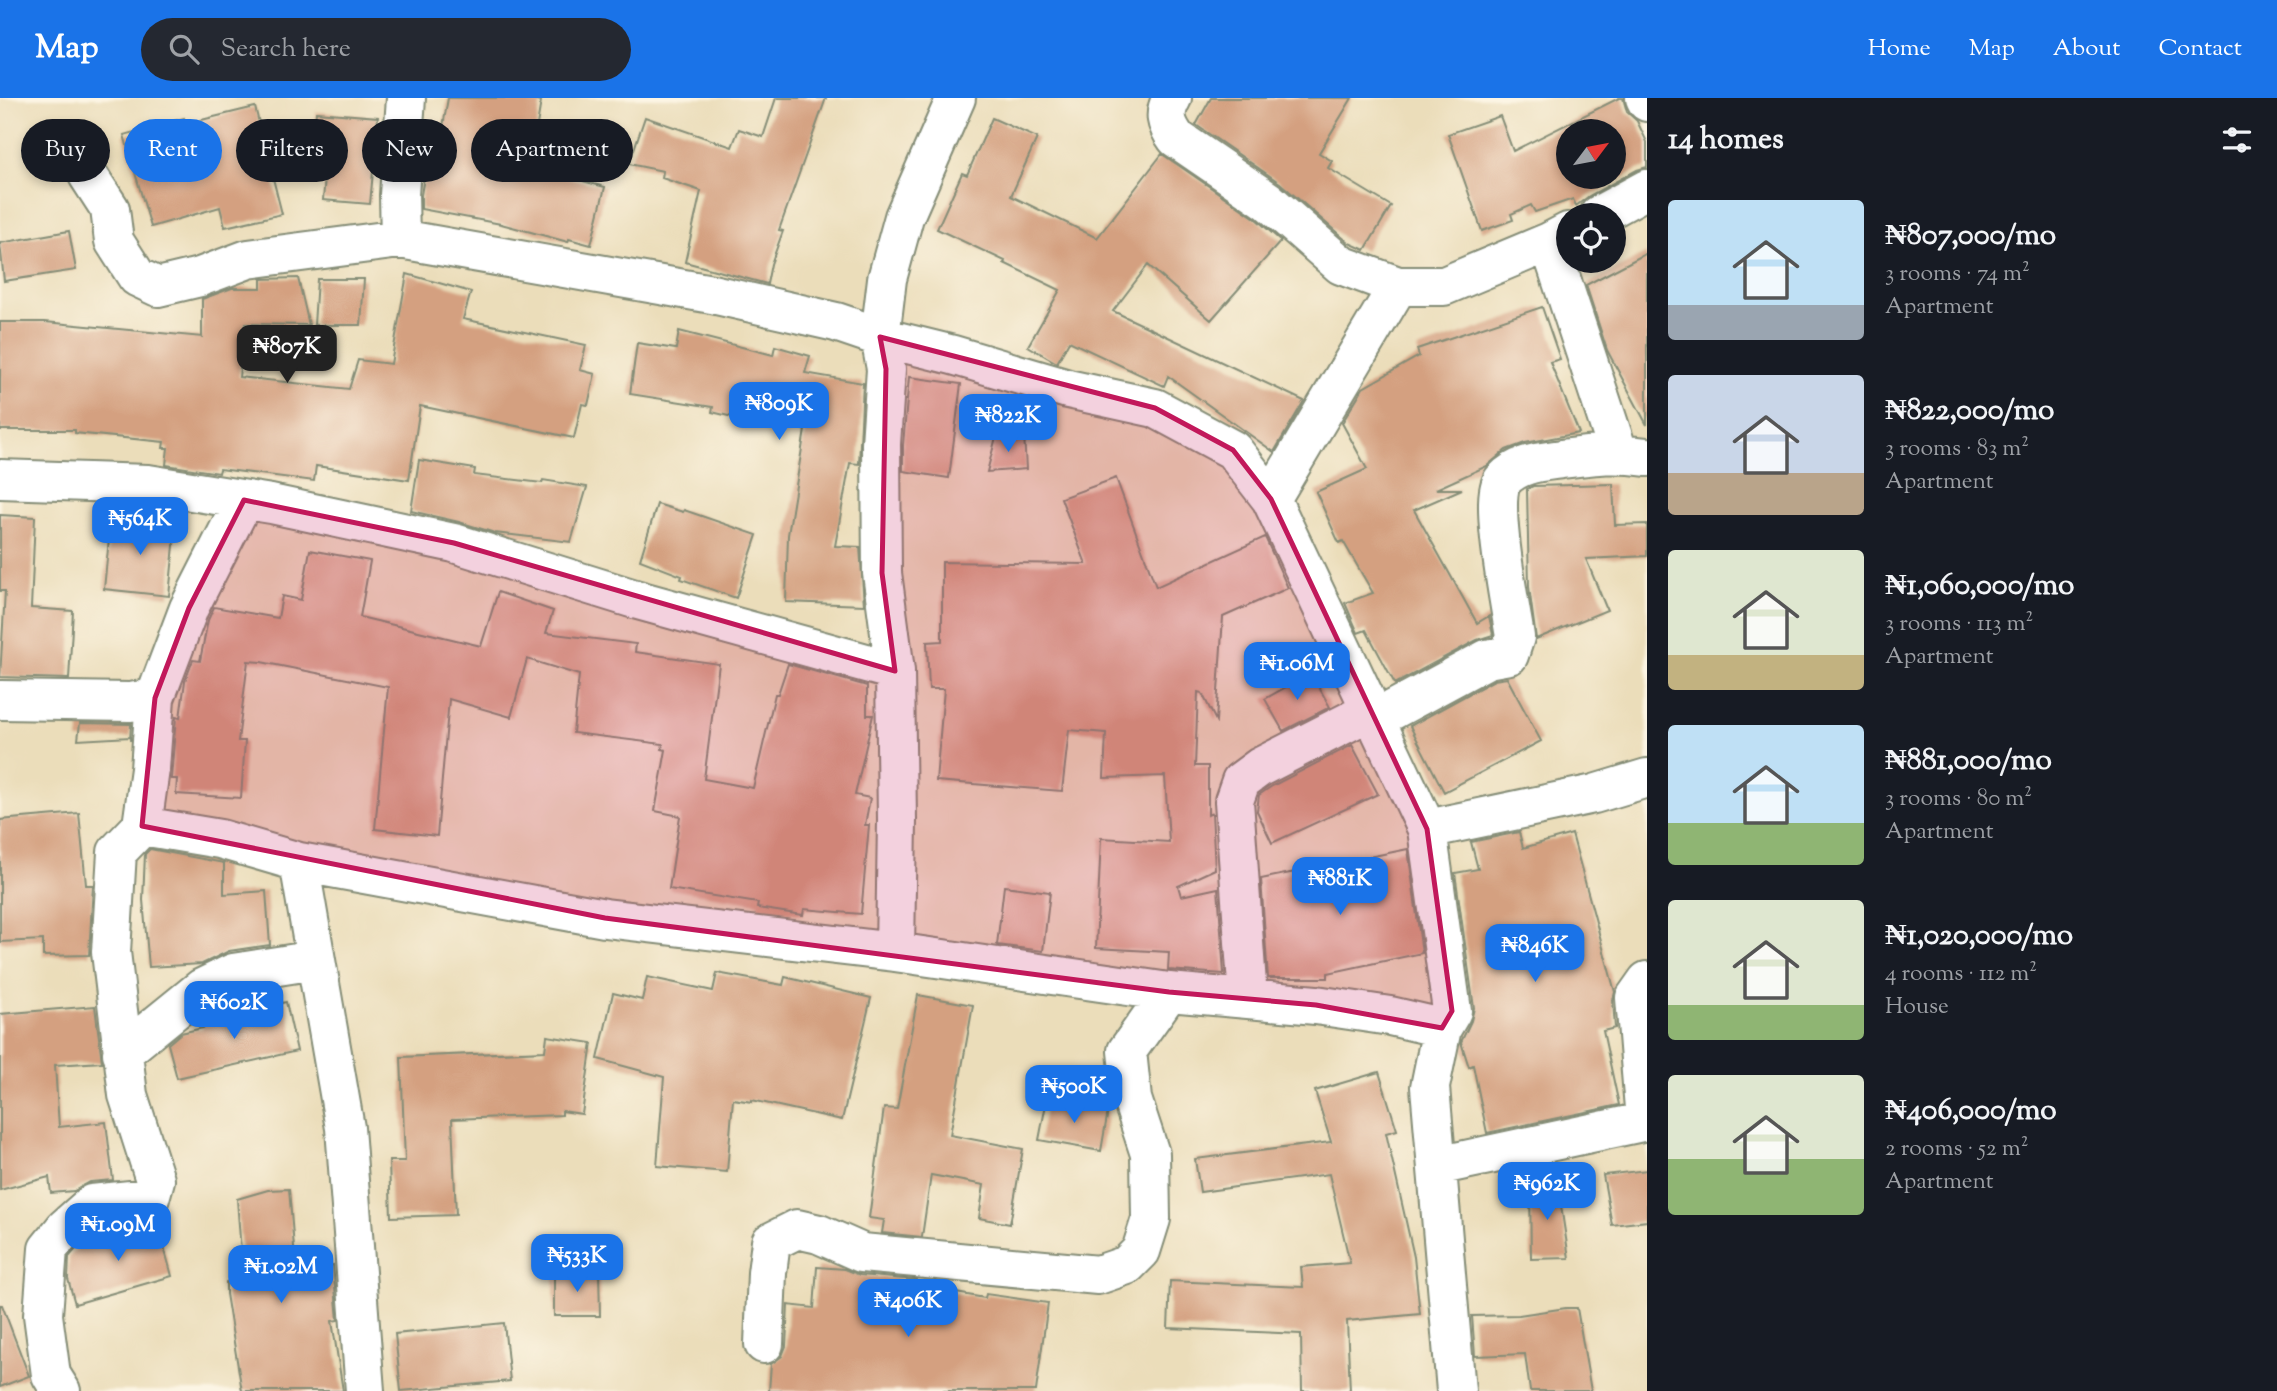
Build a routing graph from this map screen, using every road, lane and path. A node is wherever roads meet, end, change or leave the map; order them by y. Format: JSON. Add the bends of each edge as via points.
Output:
{"nodes":[{"id":1,"x":405,"y":98,"type":"edge"},
{"id":2,"x":956,"y":98,"type":"edge"},
{"id":3,"x":1172,"y":98,"type":"edge"},
{"id":4,"x":93,"y":182,"type":"edge"},
{"id":5,"x":1647,"y":189,"type":"edge"},
{"id":6,"x":1621,"y":203,"type":"edge"},
{"id":7,"x":1556,"y":238,"type":"edge"},
{"id":8,"x":400,"y":239,"type":"junction"},
{"id":9,"x":1570,"y":273,"type":"edge"},
{"id":10,"x":1398,"y":286,"type":"junction"},
{"id":11,"x":880,"y":337,"type":"junction"},
{"id":12,"x":1632,"y":455,"type":"edge"},
{"id":13,"x":0,"y":479,"type":"edge"},
{"id":14,"x":1271,"y":499,"type":"junction"},
{"id":15,"x":244,"y":500,"type":"junction"},
{"id":16,"x":895,"y":671,"type":"junction"},
{"id":17,"x":155,"y":698,"type":"junction"},
{"id":18,"x":0,"y":700,"type":"edge"},
{"id":19,"x":1374,"y":714,"type":"junction"},
{"id":20,"x":1647,"y":778,"type":"edge"},
{"id":21,"x":142,"y":826,"type":"junction"},
{"id":22,"x":1427,"y":829,"type":"junction"},
{"id":23,"x":299,"y":862,"type":"junction"},
{"id":24,"x":895,"y":952,"type":"junction"},
{"id":25,"x":316,"y":960,"type":"junction"},
{"id":26,"x":1647,"y":981,"type":"edge"},
{"id":27,"x":1169,"y":992,"type":"junction"},
{"id":28,"x":1248,"y":999,"type":"junction"},
{"id":29,"x":1442,"y":1028,"type":"junction"},
{"id":30,"x":122,"y":1053,"type":"junction"},
{"id":31,"x":1646,"y":1121,"type":"edge"},
{"id":32,"x":1437,"y":1166,"type":"junction"},
{"id":33,"x":764,"y":1344,"type":"dead end"},
{"id":34,"x":61,"y":1391,"type":"edge"},
{"id":35,"x":365,"y":1391,"type":"edge"},
{"id":36,"x":1456,"y":1391,"type":"edge"}],
"edges":[{"from":1,"to":8,"type":"street"},
{"from":2,"to":11,"type":"street","via":[[904,217],[887,279]]},
{"from":3,"to":10,"type":"street","via":[[1166,108],[1167,125],[1176,138],[1268,201],[1341,265]]},
{"from":4,"to":8,"type":"street","via":[[110,209],[114,241],[136,277],[158,287],[248,259]]},
{"from":5,"to":6,"type":"street"},
{"from":7,"to":10,"type":"street","via":[[1444,286]]},
{"from":8,"to":11,"type":"street","via":[[712,294]]},
{"from":9,"to":12,"type":"street"},
{"from":10,"to":14,"type":"street"},
{"from":11,"to":14,"type":"street","via":[[1154,408],[1233,450]]},
{"from":11,"to":16,"type":"street","via":[[886,369],[881,444],[882,573]]},
{"from":12,"to":19,"type":"street","via":[[1538,463],[1515,469],[1501,482],[1497,509],[1515,637],[1508,655],[1487,659]]},
{"from":13,"to":15,"type":"street","via":[[148,484]]},
{"from":14,"to":19,"type":"street"},
{"from":15,"to":16,"type":"street","via":[[454,543]]},
{"from":15,"to":17,"type":"street","via":[[189,608]]},
{"from":16,"to":24,"type":"street"},
{"from":17,"to":18,"type":"street","via":[[130,702]]},
{"from":17,"to":21,"type":"street"},
{"from":19,"to":22,"type":"street"},
{"from":19,"to":28,"type":"street","via":[[1260,767],[1241,781],[1234,801]]},
{"from":20,"to":22,"type":"street","via":[[1594,794]]},
{"from":21,"to":23,"type":"street","via":[[219,839]]},
{"from":21,"to":30,"type":"street","via":[[117,852],[111,952]]},
{"from":22,"to":29,"type":"street","via":[[1452,1011]]},
{"from":23,"to":24,"type":"street","via":[[605,918]]},
{"from":23,"to":25,"type":"street"},
{"from":24,"to":27,"type":"street"},
{"from":25,"to":30,"type":"street","via":[[233,973],[202,988]]},
{"from":25,"to":35,"type":"street","via":[[345,1128]]},
{"from":26,"to":31,"type":"street","via":[[1635,998]]},
{"from":27,"to":28,"type":"street"},
{"from":27,"to":33,"type":"street","via":[[1127,1051],[1132,1099],[1150,1154],[1151,1219],[1141,1251],[1127,1265],[1098,1275],[862,1253],[797,1229],[771,1242]]},
{"from":28,"to":29,"type":"street","via":[[1390,1016]]},
{"from":29,"to":32,"type":"street","via":[[1430,1087]]},
{"from":30,"to":34,"type":"street","via":[[128,1095],[155,1180],[150,1198],[92,1204],[48,1248],[43,1315],[51,1375]]},
{"from":31,"to":32,"type":"street"},
{"from":32,"to":36,"type":"street"}]}
